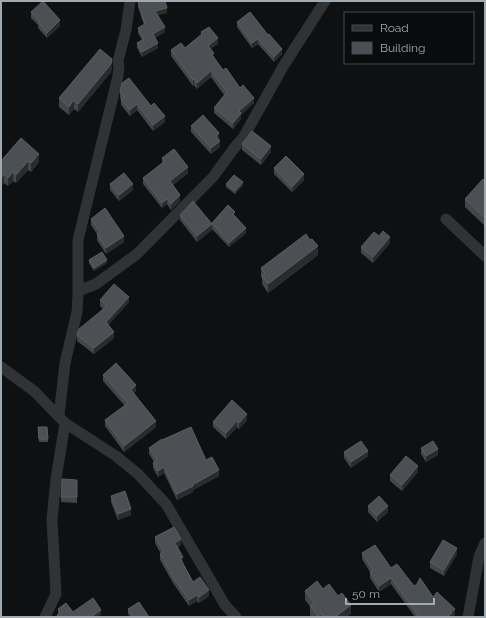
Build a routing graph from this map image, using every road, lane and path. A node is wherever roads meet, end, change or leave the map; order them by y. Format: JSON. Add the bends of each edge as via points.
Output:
{"nodes":[{"id":1,"x":130,"y":1,"type":"edge"},
{"id":2,"x":325,"y":1,"type":"edge"},
{"id":3,"x":446,"y":219,"type":"dead end"},
{"id":4,"x":485,"y":256,"type":"edge"},
{"id":5,"x":78,"y":291,"type":"junction"},
{"id":6,"x":1,"y":366,"type":"edge"},
{"id":7,"x":62,"y":419,"type":"junction"},
{"id":8,"x":485,"y":543,"type":"edge"},
{"id":9,"x":45,"y":617,"type":"edge"},
{"id":10,"x":236,"y":617,"type":"edge"},
{"id":11,"x":468,"y":617,"type":"edge"}],
"edges":[{"from":1,"to":5,"type":"street","via":[[118,61],[118,76],[78,240]]},
{"from":2,"to":5,"type":"street","via":[[284,65],[243,138],[213,177],[137,254],[96,284]]},
{"from":3,"to":4,"type":"street"},
{"from":5,"to":7,"type":"street","via":[[77,312],[65,363]]},
{"from":6,"to":7,"type":"street","via":[[34,390]]},
{"from":7,"to":9,"type":"street","via":[[52,520],[56,594]]},
{"from":7,"to":10,"type":"street","via":[[116,456],[138,474],[166,504],[221,599]]},
{"from":8,"to":11,"type":"street","via":[[479,556]]}]}
